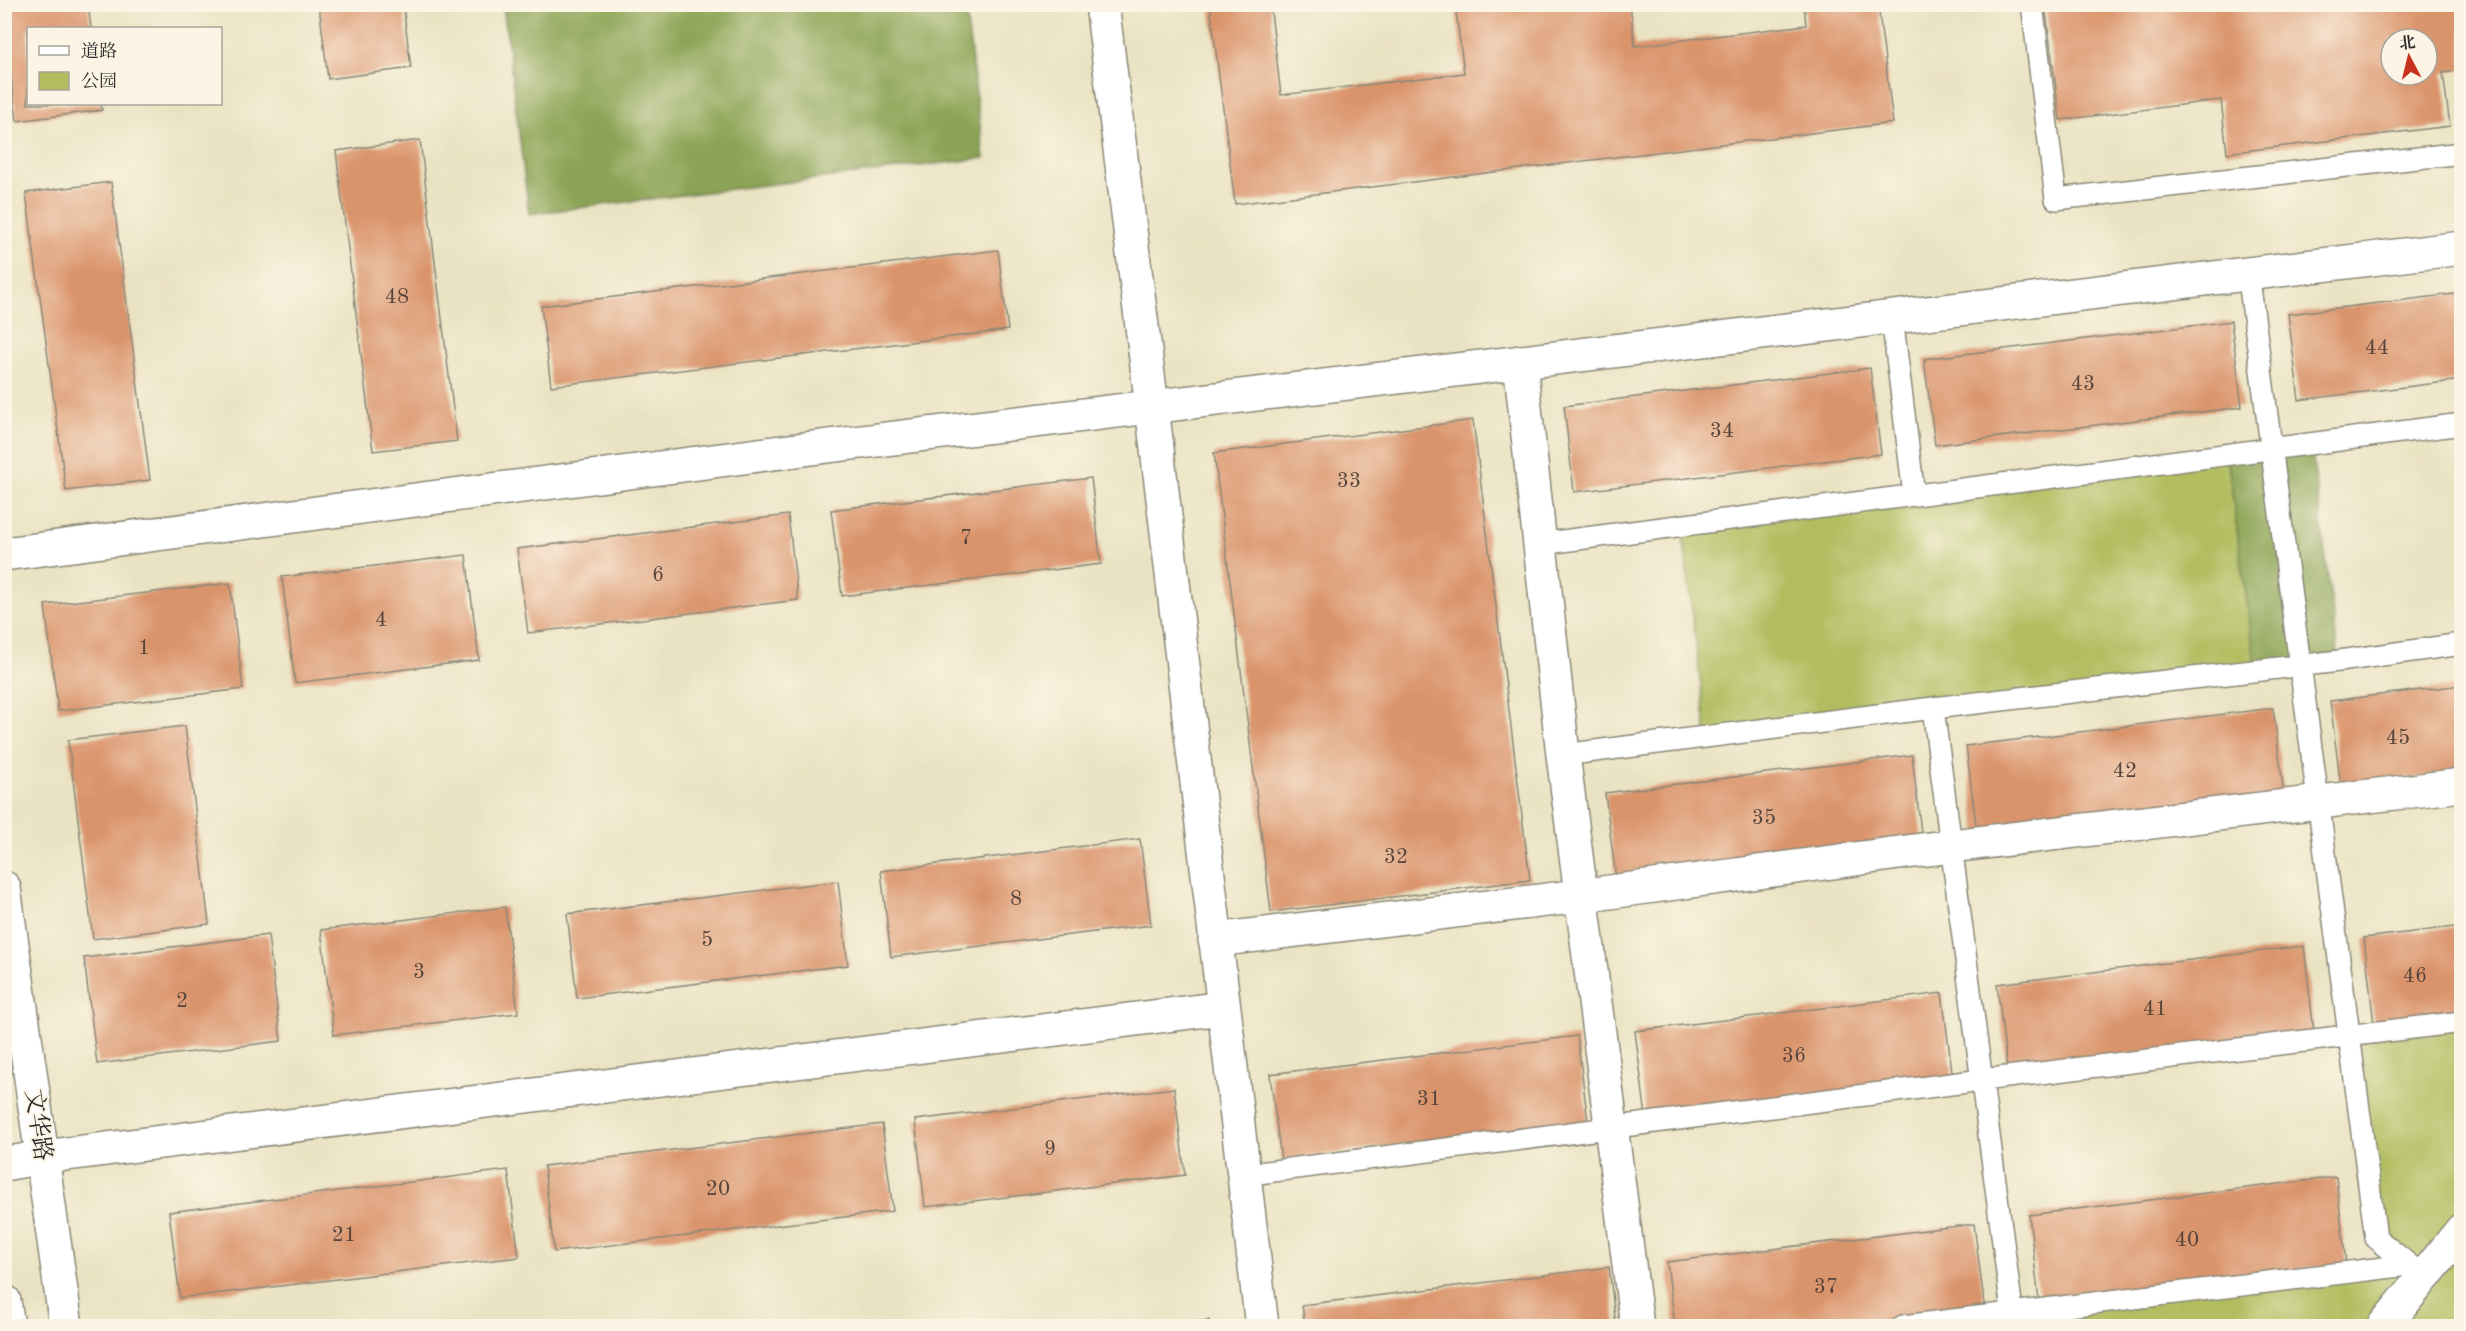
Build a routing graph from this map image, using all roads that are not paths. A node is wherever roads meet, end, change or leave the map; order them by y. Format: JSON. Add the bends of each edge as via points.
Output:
{"nodes":[{"id":1,"x":1102,"y":4,"type":"edge"},
{"id":2,"x":2032,"y":4,"type":"edge"},
{"id":3,"x":2462,"y":153,"type":"edge"},
{"id":4,"x":2462,"y":248,"type":"edge"},
{"id":5,"x":2248,"y":272,"type":"junction"},
{"id":6,"x":1892,"y":317,"type":"junction"},
{"id":7,"x":1520,"y":362,"type":"junction"},
{"id":8,"x":1152,"y":406,"type":"junction"},
{"id":9,"x":2462,"y":424,"type":"edge"},
{"id":10,"x":2270,"y":449,"type":"junction"},
{"id":11,"x":1914,"y":495,"type":"junction"},
{"id":12,"x":1539,"y":544,"type":"junction"},
{"id":13,"x":4,"y":554,"type":"edge"},
{"id":14,"x":2462,"y":645,"type":"edge"},
{"id":15,"x":2300,"y":665,"type":"junction"},
{"id":16,"x":1933,"y":708,"type":"junction"},
{"id":17,"x":1563,"y":755,"type":"junction"},
{"id":18,"x":2462,"y":785,"type":"edge"},
{"id":19,"x":2318,"y":803,"type":"junction"},
{"id":20,"x":1951,"y":846,"type":"junction"},
{"id":21,"x":4,"y":888,"type":"edge"},
{"id":22,"x":1580,"y":896,"type":"junction"},
{"id":23,"x":1215,"y":940,"type":"junction"},
{"id":24,"x":1223,"y":1008,"type":"junction"},
{"id":25,"x":2462,"y":1022,"type":"edge"},
{"id":26,"x":2349,"y":1036,"type":"junction"},
{"id":27,"x":1982,"y":1080,"type":"junction"},
{"id":28,"x":1611,"y":1127,"type":"junction"},
{"id":29,"x":43,"y":1157,"type":"junction"},
{"id":30,"x":4,"y":1164,"type":"edge"},
{"id":31,"x":1243,"y":1175,"type":"junction"},
{"id":32,"x":2462,"y":1230,"type":"edge"},
{"id":33,"x":2416,"y":1270,"type":"junction"},
{"id":34,"x":4,"y":1302,"type":"edge"},
{"id":35,"x":2013,"y":1319,"type":"edge"},
{"id":36,"x":8,"y":1326,"type":"edge"},
{"id":37,"x":66,"y":1326,"type":"edge"},
{"id":38,"x":1262,"y":1326,"type":"edge"},
{"id":39,"x":1636,"y":1326,"type":"edge"},
{"id":40,"x":1903,"y":1326,"type":"edge"},
{"id":41,"x":2384,"y":1326,"type":"edge"}],
"edges":[{"from":1,"to":8,"type":"street"},
{"from":2,"to":3,"type":"lane","via":[[2056,199]]},
{"from":4,"to":5,"type":"street"},
{"from":5,"to":6,"type":"street"},
{"from":5,"to":10,"type":"lane"},
{"from":6,"to":7,"type":"street"},
{"from":6,"to":11,"type":"lane"},
{"from":7,"to":8,"type":"street"},
{"from":7,"to":12,"type":"street"},
{"from":8,"to":13,"type":"street"},
{"from":8,"to":23,"type":"street"},
{"from":9,"to":10,"type":"lane"},
{"from":10,"to":11,"type":"lane"},
{"from":10,"to":15,"type":"lane"},
{"from":11,"to":12,"type":"lane"},
{"from":12,"to":17,"type":"street"},
{"from":14,"to":15,"type":"lane"},
{"from":15,"to":16,"type":"lane"},
{"from":15,"to":19,"type":"lane"},
{"from":16,"to":17,"type":"lane"},
{"from":16,"to":20,"type":"lane"},
{"from":17,"to":22,"type":"street"},
{"from":18,"to":19,"type":"street"},
{"from":19,"to":20,"type":"street"},
{"from":19,"to":26,"type":"lane"},
{"from":20,"to":22,"type":"street"},
{"from":20,"to":27,"type":"lane"},
{"from":21,"to":29,"type":"street","name":"文华路"},
{"from":22,"to":23,"type":"street"},
{"from":22,"to":28,"type":"street"},
{"from":23,"to":24,"type":"street"},
{"from":24,"to":29,"type":"street"},
{"from":24,"to":31,"type":"street"},
{"from":25,"to":26,"type":"lane"},
{"from":26,"to":27,"type":"lane"},
{"from":26,"to":33,"type":"lane","via":[[2376,1238]]},
{"from":27,"to":28,"type":"lane"},
{"from":27,"to":35,"type":"lane"},
{"from":28,"to":31,"type":"lane"},
{"from":28,"to":39,"type":"street"},
{"from":29,"to":30,"type":"street"},
{"from":29,"to":37,"type":"street","name":"文华路"},
{"from":31,"to":38,"type":"street"},
{"from":32,"to":33,"type":"street"},
{"from":33,"to":35,"type":"lane"},
{"from":33,"to":41,"type":"street"},
{"from":34,"to":36,"type":"street"},
{"from":35,"to":40,"type":"lane"}]}
